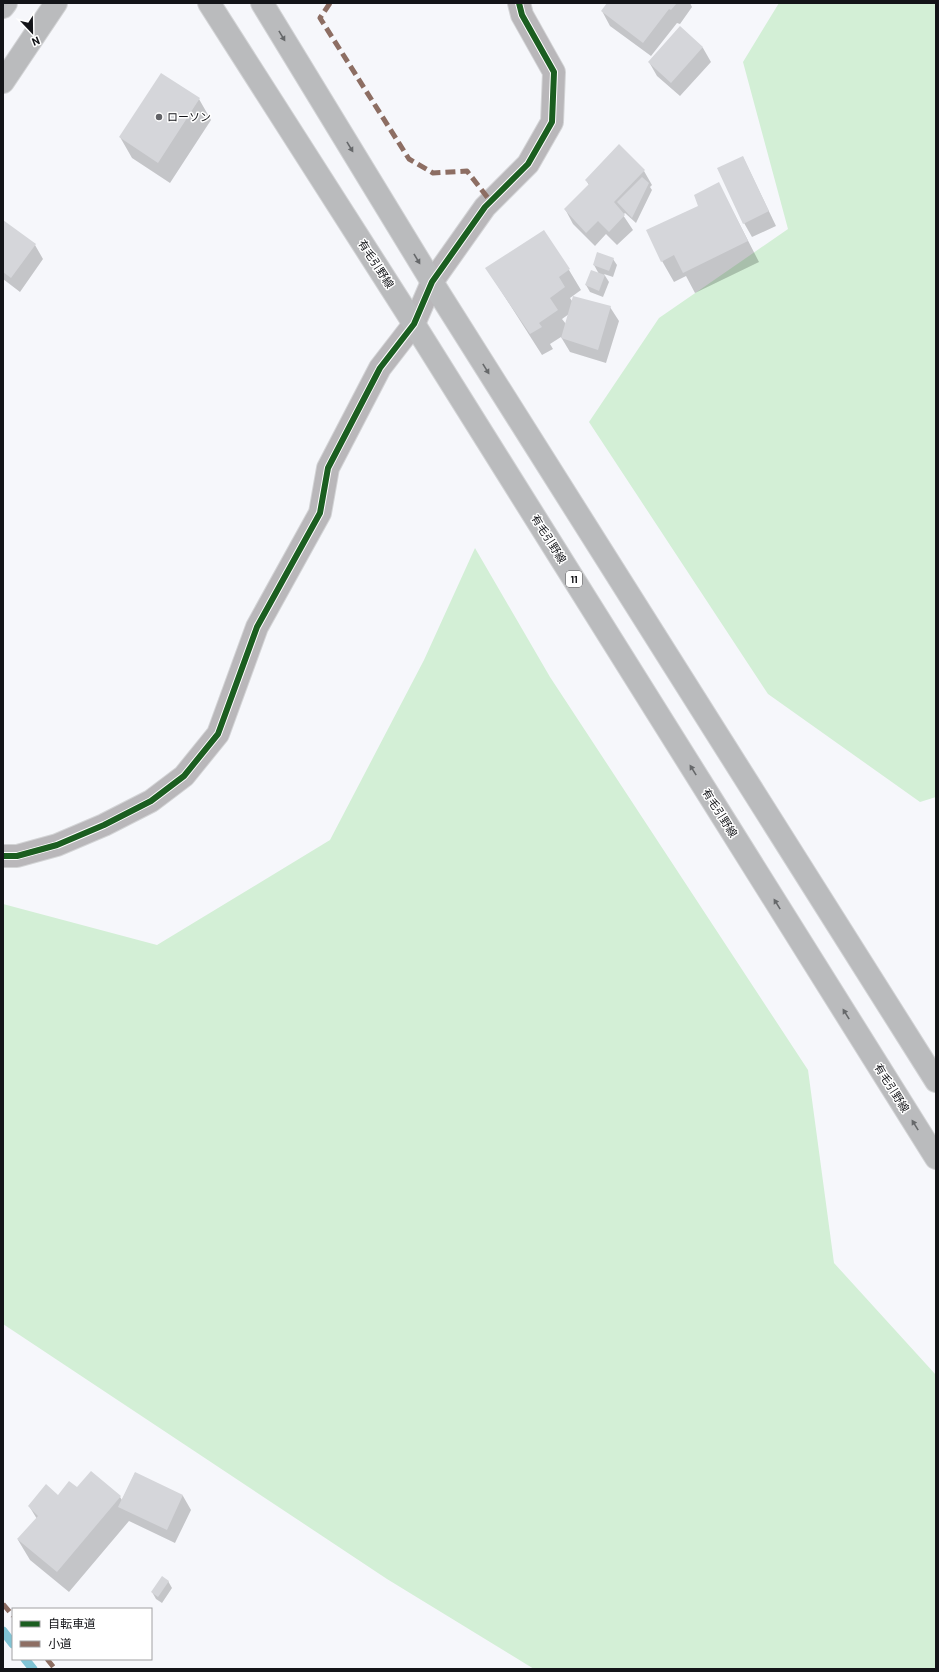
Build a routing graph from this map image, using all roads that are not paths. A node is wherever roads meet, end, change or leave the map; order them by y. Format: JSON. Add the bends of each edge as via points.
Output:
{"nodes":[{"id":1,"x":6,"y":3,"type":"edge"},
{"id":2,"x":56,"y":3,"type":"edge"},
{"id":3,"x":209,"y":3,"type":"edge"},
{"id":4,"x":262,"y":3,"type":"edge"},
{"id":5,"x":520,"y":3,"type":"edge"},
{"id":6,"x":3,"y":7,"type":"edge"},
{"id":7,"x":3,"y":82,"type":"edge"},
{"id":8,"x":432,"y":282,"type":"junction"},
{"id":9,"x":414,"y":324,"type":"junction"},
{"id":10,"x":3,"y":856,"type":"edge"},
{"id":11,"x":936,"y":1081,"type":"edge"},
{"id":12,"x":936,"y":1158,"type":"edge"}],
"edges":[{"from":1,"to":6,"type":"main road"},
{"from":2,"to":7,"type":"main road"},
{"from":3,"to":9,"type":"main road","name":"有毛引野線","number":"11"},
{"from":4,"to":8,"type":"main road","one_way":true},
{"from":5,"to":8,"type":"street","via":[[522,15],[554,72],[552,122],[528,164],[485,208]]},
{"from":8,"to":9,"type":"street"},
{"from":8,"to":11,"type":"main road","one_way":true},
{"from":9,"to":10,"type":"street","via":[[380,368],[328,468],[320,513],[257,627],[218,734],[184,776],[152,801],[57,845],[17,856]]},
{"from":12,"to":9,"type":"main road","name":"有毛引野線","number":"11","one_way":true}]}
